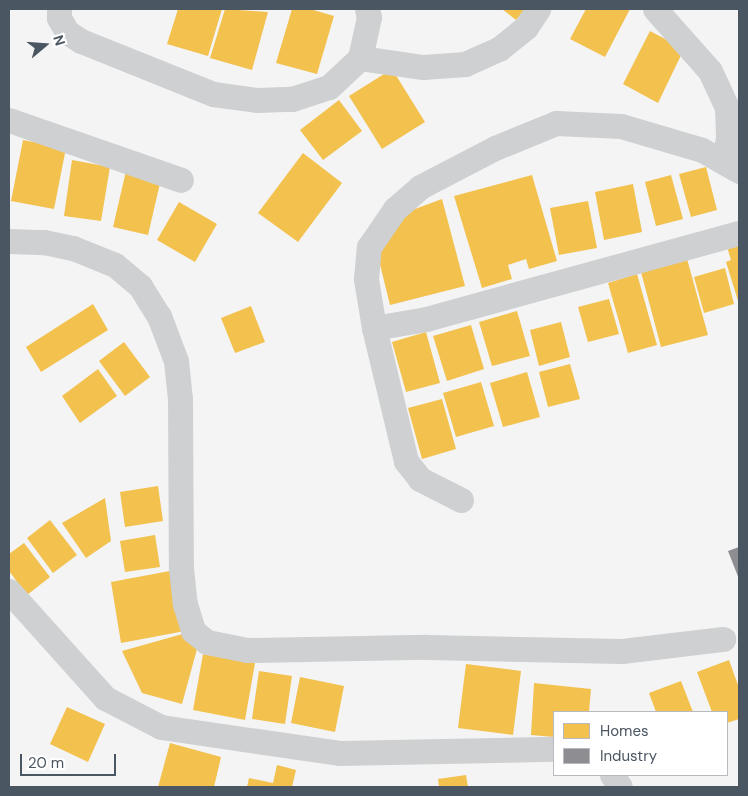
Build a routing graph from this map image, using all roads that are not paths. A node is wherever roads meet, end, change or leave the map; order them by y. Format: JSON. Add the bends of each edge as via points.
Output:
{"nodes":[{"id":1,"x":59,"y":9,"type":"edge"},
{"id":2,"x":367,"y":9,"type":"edge"},
{"id":3,"x":538,"y":9,"type":"edge"},
{"id":4,"x":655,"y":9,"type":"edge"},
{"id":5,"x":360,"y":58,"type":"junction"},
{"id":6,"x":9,"y":120,"type":"edge"},
{"id":7,"x":732,"y":165,"type":"edge"},
{"id":8,"x":181,"y":180,"type":"dead end"},
{"id":9,"x":739,"y":233,"type":"edge"},
{"id":10,"x":9,"y":241,"type":"edge"},
{"id":11,"x":374,"y":328,"type":"junction"},
{"id":12,"x":461,"y":500,"type":"dead end"},
{"id":13,"x":9,"y":591,"type":"edge"},
{"id":14,"x":723,"y":639,"type":"dead end"},
{"id":15,"x":553,"y":749,"type":"edge"},
{"id":16,"x":613,"y":776,"type":"edge"},
{"id":17,"x":620,"y":787,"type":"edge"}],
"edges":[{"from":1,"to":5,"type":"street","via":[[59,18],[67,32],[81,41],[213,94],[257,100],[292,99],[329,87]]},
{"from":2,"to":5,"type":"street","via":[[369,17]]},
{"from":3,"to":5,"type":"street","via":[[526,27],[499,49],[465,64],[423,67]]},
{"from":4,"to":7,"type":"street","via":[[672,23],[710,71],[726,107]]},
{"from":6,"to":8,"type":"street"},
{"from":7,"to":11,"type":"street","via":[[622,126],[589,123],[556,123],[495,148],[420,187],[395,209],[369,247],[366,279]]},
{"from":9,"to":11,"type":"street","via":[[426,319]]},
{"from":10,"to":14,"type":"street","via":[[44,242],[73,248],[115,265],[140,286],[159,316],[176,362],[180,399],[184,604],[193,631],[208,642],[247,650],[427,647],[622,651]]},
{"from":11,"to":12,"type":"street","via":[[406,461],[420,479]]},
{"from":13,"to":15,"type":"street","via":[[105,698],[161,727],[339,753]]},
{"from":16,"to":17,"type":"street"}]}
